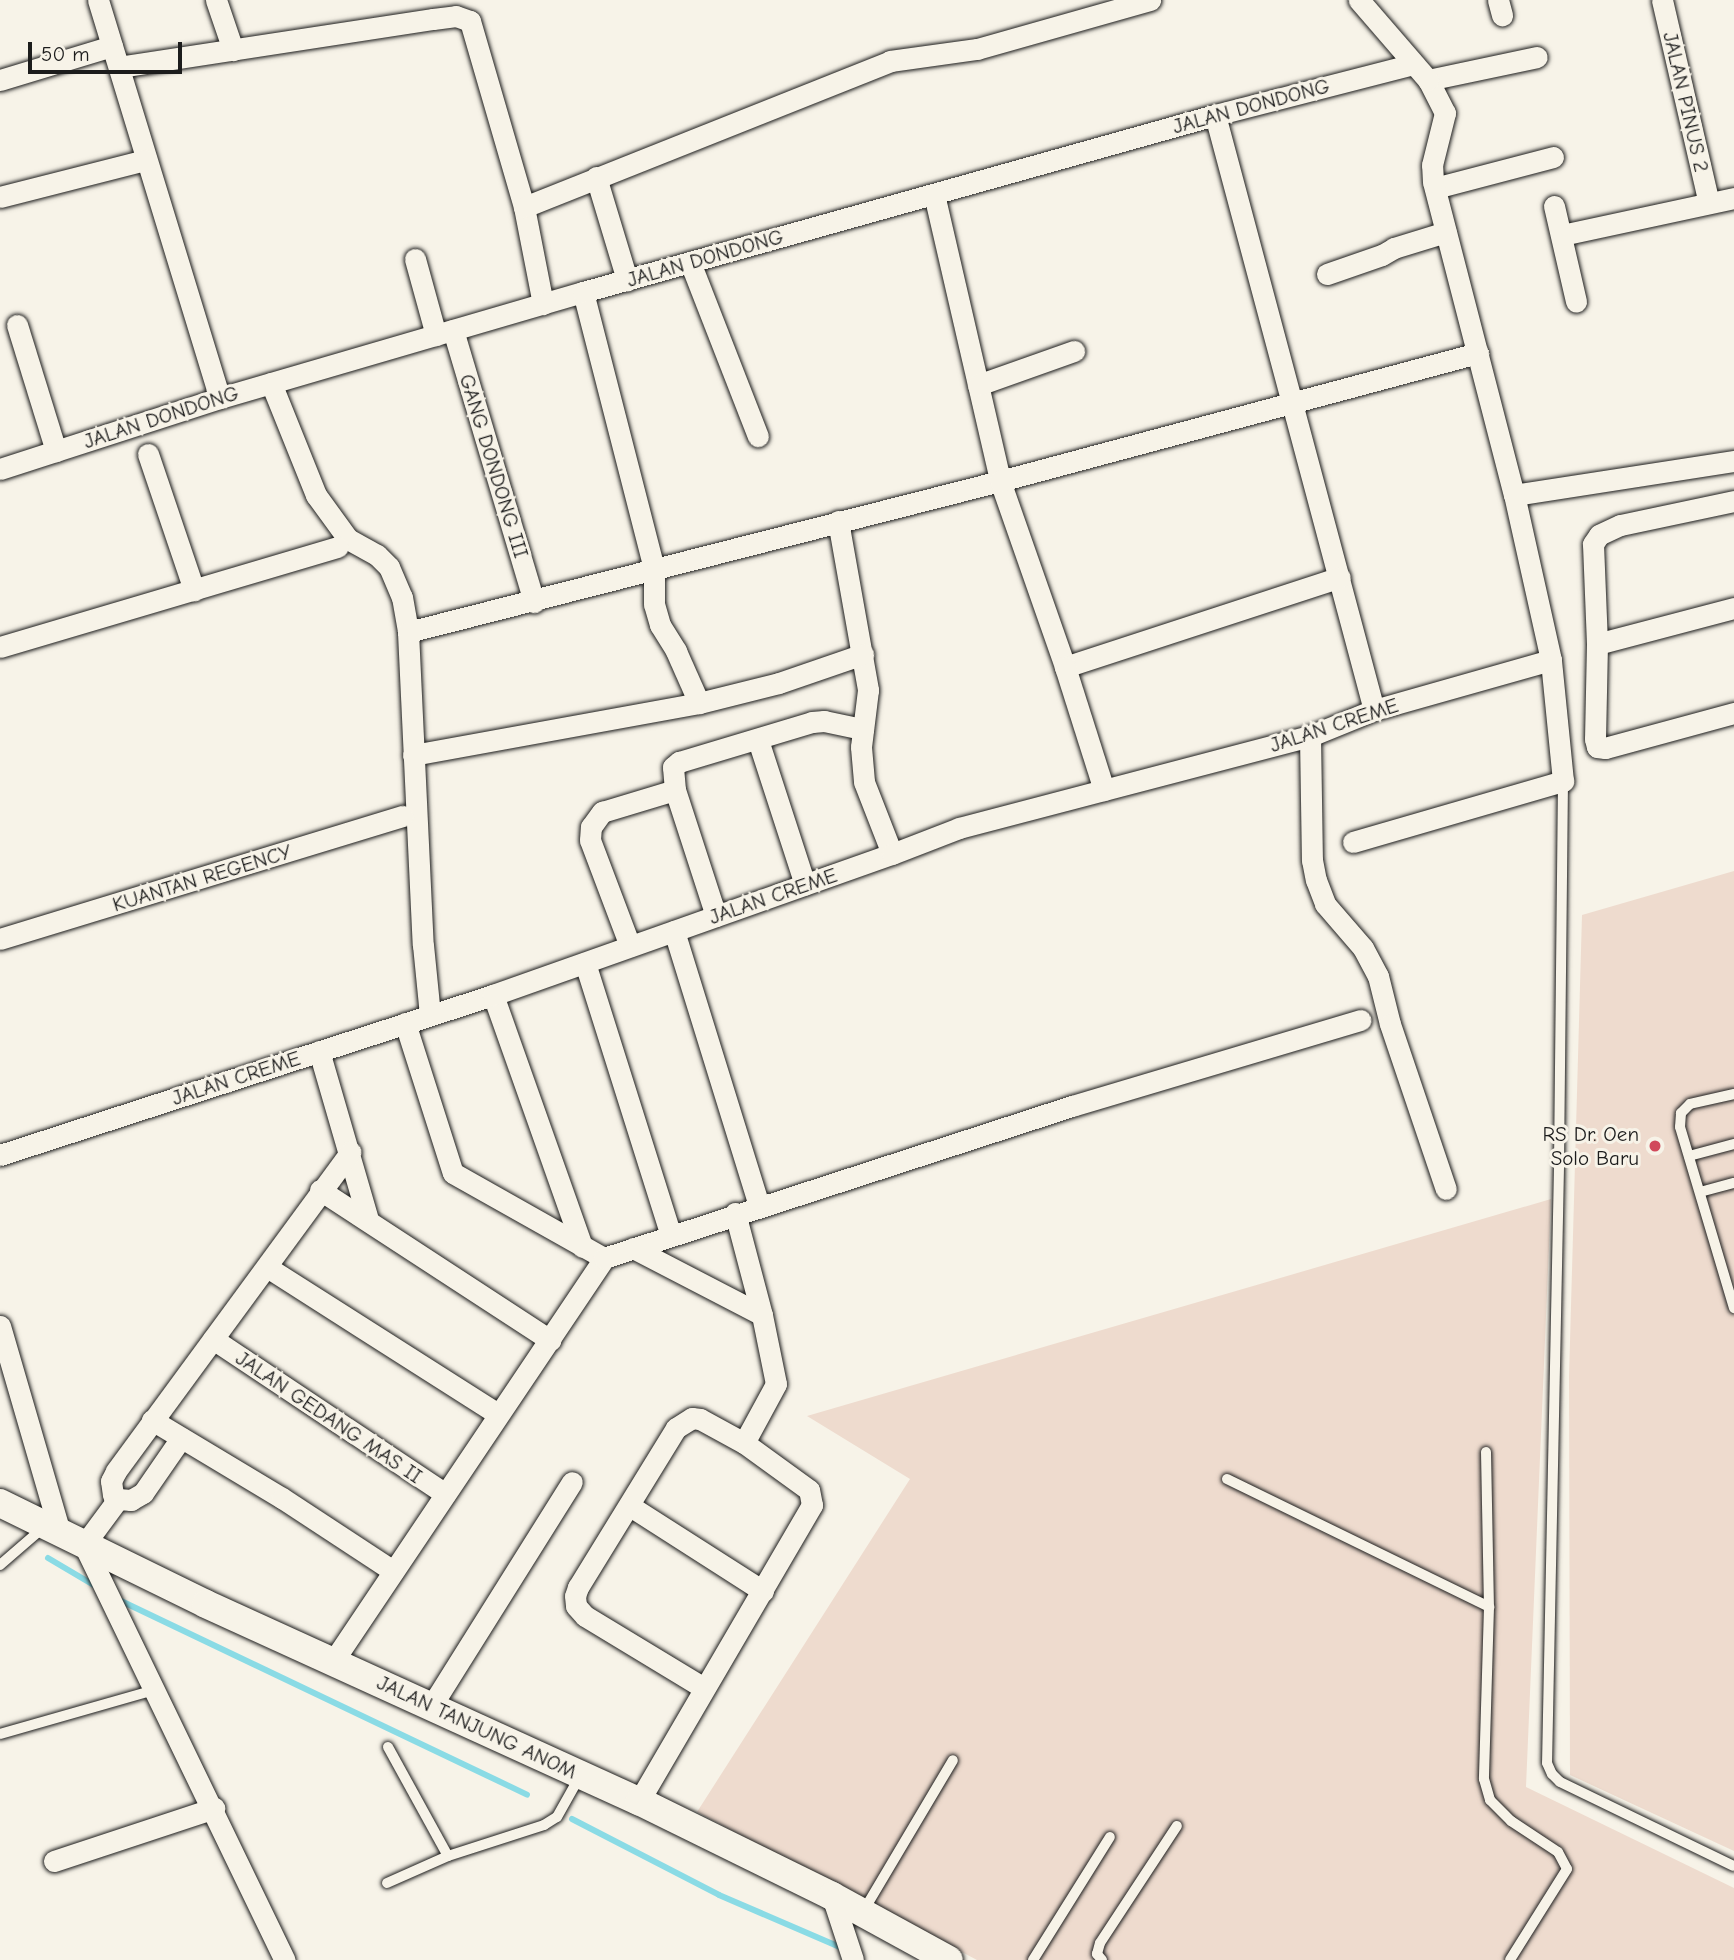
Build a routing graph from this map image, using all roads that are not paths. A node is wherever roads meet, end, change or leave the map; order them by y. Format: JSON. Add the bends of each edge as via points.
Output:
{"nodes":[{"id":1,"x":98,"y":0,"type":"edge"},
{"id":2,"x":216,"y":0,"type":"edge"},
{"id":3,"x":1150,"y":0,"type":"edge"},
{"id":4,"x":1359,"y":0,"type":"edge"},
{"id":5,"x":1662,"y":0,"type":"edge"},
{"id":6,"x":112,"y":46,"type":"junction"},
{"id":7,"x":233,"y":50,"type":"junction"},
{"id":8,"x":1537,"y":57,"type":"dead end"},
{"id":9,"x":1414,"y":64,"type":"junction"},
{"id":10,"x":119,"y":67,"type":"junction"},
{"id":11,"x":0,"y":80,"type":"edge"},
{"id":12,"x":1428,"y":80,"type":"junction"},
{"id":13,"x":1215,"y":115,"type":"junction"},
{"id":14,"x":1553,"y":157,"type":"dead end"},
{"id":15,"x":145,"y":160,"type":"junction"},
{"id":16,"x":596,"y":177,"type":"junction"},
{"id":17,"x":1435,"y":188,"type":"junction"},
{"id":18,"x":934,"y":194,"type":"junction"},
{"id":19,"x":0,"y":197,"type":"edge"},
{"id":20,"x":1734,"y":198,"type":"edge"},
{"id":21,"x":1709,"y":203,"type":"junction"},
{"id":22,"x":524,"y":206,"type":"junction"},
{"id":23,"x":1554,"y":206,"type":"dead end"},
{"id":24,"x":1446,"y":232,"type":"junction"},
{"id":25,"x":1562,"y":235,"type":"junction"},
{"id":26,"x":415,"y":260,"type":"dead end"},
{"id":27,"x":690,"y":262,"type":"junction"},
{"id":28,"x":1327,"y":274,"type":"dead end"},
{"id":29,"x":627,"y":279,"type":"junction"},
{"id":30,"x":583,"y":292,"type":"junction"},
{"id":31,"x":1576,"y":301,"type":"dead end"},
{"id":32,"x":543,"y":304,"type":"junction"},
{"id":33,"x":17,"y":325,"type":"dead end"},
{"id":34,"x":445,"y":332,"type":"junction"},
{"id":35,"x":1074,"y":351,"type":"dead end"},
{"id":36,"x":1478,"y":353,"type":"junction"},
{"id":37,"x":271,"y":383,"type":"junction"},
{"id":38,"x":978,"y":386,"type":"junction"},
{"id":39,"x":220,"y":398,"type":"junction"},
{"id":40,"x":1292,"y":402,"type":"junction"},
{"id":41,"x":758,"y":436,"type":"dead end"},
{"id":42,"x":55,"y":451,"type":"junction"},
{"id":43,"x":148,"y":454,"type":"dead end"},
{"id":44,"x":1734,"y":461,"type":"edge"},
{"id":45,"x":0,"y":469,"type":"edge"},
{"id":46,"x":1000,"y":481,"type":"junction"},
{"id":47,"x":1514,"y":495,"type":"junction"},
{"id":48,"x":1734,"y":501,"type":"edge"},
{"id":49,"x":838,"y":521,"type":"junction"},
{"id":50,"x":338,"y":547,"type":"dead end"},
{"id":51,"x":654,"y":569,"type":"junction"},
{"id":52,"x":1340,"y":577,"type":"junction"},
{"id":53,"x":194,"y":590,"type":"junction"},
{"id":54,"x":534,"y":601,"type":"junction"},
{"id":55,"x":1734,"y":608,"type":"edge"},
{"id":56,"x":408,"y":632,"type":"junction"},
{"id":57,"x":1597,"y":645,"type":"junction"},
{"id":58,"x":0,"y":647,"type":"edge"},
{"id":59,"x":863,"y":654,"type":"junction"},
{"id":60,"x":1551,"y":660,"type":"junction"},
{"id":61,"x":1065,"y":667,"type":"junction"},
{"id":62,"x":699,"y":703,"type":"junction"},
{"id":63,"x":1374,"y":710,"type":"junction"},
{"id":64,"x":1734,"y":713,"type":"edge"},
{"id":65,"x":863,"y":729,"type":"junction"},
{"id":66,"x":1310,"y":736,"type":"junction"},
{"id":67,"x":758,"y":740,"type":"junction"},
{"id":68,"x":413,"y":755,"type":"junction"},
{"id":69,"x":1563,"y":782,"type":"junction"},
{"id":70,"x":675,"y":790,"type":"junction"},
{"id":71,"x":1104,"y":790,"type":"junction"},
{"id":72,"x":404,"y":816,"type":"dead end"},
{"id":73,"x":1353,"y":842,"type":"dead end"},
{"id":74,"x":892,"y":855,"type":"junction"},
{"id":75,"x":805,"y":885,"type":"junction"},
{"id":76,"x":716,"y":916,"type":"junction"},
{"id":77,"x":674,"y":931,"type":"junction"},
{"id":78,"x":0,"y":939,"type":"edge"},
{"id":79,"x":630,"y":946,"type":"junction"},
{"id":80,"x":585,"y":963,"type":"junction"},
{"id":81,"x":493,"y":995,"type":"junction"},
{"id":82,"x":430,"y":1015,"type":"junction"},
{"id":83,"x":1360,"y":1020,"type":"dead end"},
{"id":84,"x":405,"y":1023,"type":"junction"},
{"id":85,"x":319,"y":1051,"type":"junction"},
{"id":86,"x":1734,"y":1094,"type":"edge"},
{"id":87,"x":1734,"y":1144,"type":"edge"},
{"id":88,"x":350,"y":1152,"type":"junction"},
{"id":89,"x":0,"y":1155,"type":"edge"},
{"id":90,"x":1689,"y":1156,"type":"junction"},
{"id":91,"x":1734,"y":1183,"type":"edge"},
{"id":92,"x":1446,"y":1189,"type":"dead end"},
{"id":93,"x":320,"y":1190,"type":"junction"},
{"id":94,"x":1700,"y":1192,"type":"junction"},
{"id":95,"x":759,"y":1205,"type":"junction"},
{"id":96,"x":735,"y":1213,"type":"junction"},
{"id":97,"x":368,"y":1220,"type":"junction"},
{"id":98,"x":671,"y":1235,"type":"junction"},
{"id":99,"x":582,"y":1247,"type":"junction"},
{"id":100,"x":633,"y":1248,"type":"junction"},
{"id":101,"x":604,"y":1258,"type":"junction"},
{"id":102,"x":267,"y":1267,"type":"junction"},
{"id":103,"x":1734,"y":1308,"type":"edge"},
{"id":104,"x":762,"y":1315,"type":"junction"},
{"id":105,"x":0,"y":1326,"type":"edge"},
{"id":106,"x":213,"y":1339,"type":"junction"},
{"id":107,"x":550,"y":1340,"type":"junction"},
{"id":108,"x":498,"y":1415,"type":"junction"},
{"id":109,"x":152,"y":1420,"type":"junction"},
{"id":110,"x":181,"y":1438,"type":"junction"},
{"id":111,"x":744,"y":1443,"type":"junction"},
{"id":112,"x":1486,"y":1452,"type":"dead end"},
{"id":113,"x":1227,"y":1479,"type":"dead end"},
{"id":114,"x":572,"y":1482,"type":"dead end"},
{"id":115,"x":445,"y":1494,"type":"junction"},
{"id":116,"x":118,"y":1499,"type":"junction"},
{"id":117,"x":0,"y":1503,"type":"edge"},
{"id":118,"x":630,"y":1506,"type":"junction"},
{"id":119,"x":63,"y":1534,"type":"junction"},
{"id":120,"x":0,"y":1566,"type":"edge"},
{"id":121,"x":393,"y":1571,"type":"junction"},
{"id":122,"x":762,"y":1591,"type":"junction"},
{"id":123,"x":1489,"y":1607,"type":"junction"},
{"id":124,"x":334,"y":1660,"type":"junction"},
{"id":125,"x":704,"y":1688,"type":"junction"},
{"id":126,"x":154,"y":1690,"type":"junction"},
{"id":127,"x":432,"y":1706,"type":"junction"},
{"id":128,"x":0,"y":1734,"type":"edge"},
{"id":129,"x":388,"y":1747,"type":"dead end"},
{"id":130,"x":953,"y":1760,"type":"dead end"},
{"id":131,"x":580,"y":1776,"type":"junction"},
{"id":132,"x":639,"y":1801,"type":"junction"},
{"id":133,"x":214,"y":1808,"type":"junction"},
{"id":134,"x":1177,"y":1826,"type":"dead end"},
{"id":135,"x":1110,"y":1837,"type":"dead end"},
{"id":136,"x":448,"y":1856,"type":"junction"},
{"id":137,"x":54,"y":1861,"type":"dead end"},
{"id":138,"x":1734,"y":1866,"type":"edge"},
{"id":139,"x":387,"y":1883,"type":"dead end"},
{"id":140,"x":832,"y":1896,"type":"junction"},
{"id":141,"x":862,"y":1913,"type":"junction"},
{"id":142,"x":285,"y":1960,"type":"edge"},
{"id":143,"x":852,"y":1960,"type":"edge"},
{"id":144,"x":949,"y":1960,"type":"edge"},
{"id":145,"x":1033,"y":1960,"type":"edge"},
{"id":146,"x":1102,"y":1960,"type":"edge"},
{"id":147,"x":1510,"y":1960,"type":"edge"}],
"edges":[{"from":1,"to":6,"type":"street"},
{"from":2,"to":7,"type":"street"},
{"from":3,"to":16,"type":"street","via":[[977,49],[890,61]]},
{"from":4,"to":9,"type":"street"},
{"from":5,"to":21,"type":"street","name":"JALAN PINUS 2"},
{"from":6,"to":10,"type":"street"},
{"from":6,"to":11,"type":"street"},
{"from":7,"to":10,"type":"street"},
{"from":7,"to":22,"type":"street","via":[[456,16],[470,21]]},
{"from":8,"to":12,"type":"street"},
{"from":9,"to":12,"type":"street"},
{"from":9,"to":13,"type":"street","name":"JALAN DONDONG"},
{"from":10,"to":15,"type":"street"},
{"from":12,"to":17,"type":"street","via":[[1445,114],[1432,165]]},
{"from":13,"to":18,"type":"street","name":"JALAN DONDONG"},
{"from":13,"to":40,"type":"street"},
{"from":14,"to":17,"type":"street"},
{"from":15,"to":19,"type":"street"},
{"from":15,"to":39,"type":"street"},
{"from":16,"to":22,"type":"street"},
{"from":16,"to":29,"type":"street"},
{"from":17,"to":24,"type":"street"},
{"from":18,"to":27,"type":"street","name":"JALAN DONDONG"},
{"from":18,"to":38,"type":"street"},
{"from":20,"to":21,"type":"street"},
{"from":21,"to":25,"type":"street"},
{"from":22,"to":32,"type":"street"},
{"from":23,"to":25,"type":"street"},
{"from":24,"to":28,"type":"street"},
{"from":24,"to":36,"type":"street"},
{"from":25,"to":31,"type":"street"},
{"from":26,"to":34,"type":"street","name":"GANG DONDONG III"},
{"from":27,"to":29,"type":"street","name":"JALAN DONDONG"},
{"from":27,"to":41,"type":"street"},
{"from":29,"to":30,"type":"street","name":"JALAN DONDONG"},
{"from":30,"to":32,"type":"street","name":"JALAN DONDONG"},
{"from":30,"to":51,"type":"street"},
{"from":32,"to":34,"type":"street","name":"JALAN DONDONG"},
{"from":33,"to":42,"type":"street"},
{"from":34,"to":37,"type":"street","name":"JALAN DONDONG"},
{"from":34,"to":54,"type":"street","name":"GANG DONDONG III"},
{"from":35,"to":38,"type":"street"},
{"from":36,"to":40,"type":"street"},
{"from":36,"to":47,"type":"street"},
{"from":37,"to":39,"type":"street","name":"JALAN DONDONG"},
{"from":37,"to":56,"type":"street","via":[[316,495],[348,539],[389,567],[402,597]]},
{"from":38,"to":46,"type":"street"},
{"from":39,"to":42,"type":"street","name":"JALAN DONDONG"},
{"from":40,"to":46,"type":"street"},
{"from":40,"to":52,"type":"street"},
{"from":42,"to":45,"type":"street","name":"JALAN DONDONG"},
{"from":43,"to":53,"type":"street"},
{"from":44,"to":47,"type":"street"},
{"from":46,"to":49,"type":"street"},
{"from":46,"to":61,"type":"street"},
{"from":47,"to":60,"type":"street"},
{"from":48,"to":57,"type":"street","via":[[1620,525],[1599,535],[1593,544]]},
{"from":49,"to":51,"type":"street"},
{"from":49,"to":59,"type":"street"},
{"from":50,"to":53,"type":"street"},
{"from":51,"to":54,"type":"street"},
{"from":51,"to":62,"type":"street","via":[[654,604],[660,625]]},
{"from":52,"to":61,"type":"street"},
{"from":52,"to":63,"type":"street"},
{"from":53,"to":58,"type":"street"},
{"from":54,"to":56,"type":"street"},
{"from":55,"to":57,"type":"street"},
{"from":56,"to":68,"type":"street"},
{"from":57,"to":64,"type":"street","via":[[1597,747]]},
{"from":59,"to":62,"type":"street","via":[[779,683]]},
{"from":59,"to":65,"type":"street","via":[[868,690]]},
{"from":60,"to":63,"type":"street","name":"JALAN CREME"},
{"from":60,"to":69,"type":"street"},
{"from":61,"to":71,"type":"street"},
{"from":62,"to":68,"type":"street"},
{"from":63,"to":66,"type":"street","name":"JALAN CREME"},
{"from":65,"to":67,"type":"street","via":[[812,722]]},
{"from":65,"to":74,"type":"street","via":[[864,782]]},
{"from":66,"to":71,"type":"street","name":"JALAN CREME"},
{"from":66,"to":92,"type":"street","via":[[1316,880],[1325,904],[1363,948],[1378,976]]},
{"from":67,"to":70,"type":"street","via":[[675,764]]},
{"from":67,"to":75,"type":"street"},
{"from":68,"to":82,"type":"street"},
{"from":69,"to":73,"type":"street"},
{"from":69,"to":138,"type":"lane","via":[[1547,1763],[1560,1782]]},
{"from":70,"to":76,"type":"street"},
{"from":70,"to":79,"type":"street","via":[[602,812],[590,827],[590,840]]},
{"from":71,"to":74,"type":"street","name":"JALAN CREME","via":[[960,828]]},
{"from":72,"to":78,"type":"street","name":"KUANTAN REGENCY"},
{"from":74,"to":75,"type":"street","name":"JALAN CREME"},
{"from":75,"to":76,"type":"street","name":"JALAN CREME"},
{"from":76,"to":77,"type":"street","name":"JALAN CREME"},
{"from":77,"to":79,"type":"street","name":"JALAN CREME"},
{"from":77,"to":95,"type":"street"},
{"from":79,"to":80,"type":"street","name":"JALAN CREME"},
{"from":80,"to":81,"type":"street","name":"JALAN CREME"},
{"from":80,"to":98,"type":"street"},
{"from":81,"to":82,"type":"street","name":"JALAN CREME"},
{"from":81,"to":99,"type":"street"},
{"from":82,"to":84,"type":"street","name":"JALAN CREME"},
{"from":83,"to":95,"type":"street"},
{"from":84,"to":85,"type":"street","name":"JALAN CREME"},
{"from":84,"to":99,"type":"street","via":[[453,1173]]},
{"from":85,"to":88,"type":"street"},
{"from":85,"to":89,"type":"street","name":"JALAN CREME"},
{"from":86,"to":90,"type":"lane","via":[[1689,1104],[1681,1113],[1680,1127]]},
{"from":87,"to":90,"type":"lane"},
{"from":88,"to":93,"type":"street"},
{"from":88,"to":97,"type":"street"},
{"from":90,"to":94,"type":"lane"},
{"from":91,"to":94,"type":"lane"},
{"from":93,"to":97,"type":"street"},
{"from":93,"to":102,"type":"street"},
{"from":94,"to":103,"type":"lane"},
{"from":95,"to":96,"type":"street"},
{"from":96,"to":98,"type":"street"},
{"from":96,"to":104,"type":"street"},
{"from":97,"to":107,"type":"street"},
{"from":98,"to":100,"type":"street"},
{"from":99,"to":101,"type":"street"},
{"from":100,"to":101,"type":"street"},
{"from":100,"to":104,"type":"street"},
{"from":101,"to":107,"type":"street"},
{"from":102,"to":106,"type":"street"},
{"from":102,"to":108,"type":"street"},
{"from":104,"to":111,"type":"street","via":[[776,1384]]},
{"from":105,"to":119,"type":"street"},
{"from":106,"to":109,"type":"street"},
{"from":106,"to":115,"type":"street","name":"JALAN GEDANG MAS II"},
{"from":107,"to":108,"type":"street"},
{"from":108,"to":115,"type":"street"},
{"from":109,"to":110,"type":"street"},
{"from":109,"to":116,"type":"street","via":[[111,1481],[111,1491]]},
{"from":110,"to":116,"type":"street","via":[[143,1493],[131,1500]]},
{"from":110,"to":121,"type":"street"},
{"from":111,"to":118,"type":"street","via":[[700,1419],[684,1421]]},
{"from":111,"to":122,"type":"street","via":[[809,1490],[812,1497],[810,1511]]},
{"from":112,"to":123,"type":"lane"},
{"from":113,"to":123,"type":"lane"},
{"from":114,"to":127,"type":"street"},
{"from":115,"to":121,"type":"street"},
{"from":116,"to":119,"type":"street"},
{"from":117,"to":119,"type":"main road","name":"JALAN TANJUNG ANOM"},
{"from":118,"to":122,"type":"street"},
{"from":118,"to":125,"type":"street","via":[[578,1587],[576,1606],[585,1616]]},
{"from":119,"to":120,"type":"lane"},
{"from":119,"to":124,"type":"main road","name":"JALAN TANJUNG ANOM"},
{"from":119,"to":126,"type":"street","via":[[98,1579]]},
{"from":121,"to":124,"type":"street"},
{"from":122,"to":125,"type":"street"},
{"from":123,"to":147,"type":"lane","via":[[1483,1779],[1490,1800],[1511,1821],[1558,1852],[1567,1869]]},
{"from":124,"to":127,"type":"main road","name":"JALAN TANJUNG ANOM"},
{"from":125,"to":132,"type":"street"},
{"from":126,"to":128,"type":"lane"},
{"from":126,"to":133,"type":"street"},
{"from":127,"to":131,"type":"main road","name":"JALAN TANJUNG ANOM"},
{"from":129,"to":136,"type":"lane"},
{"from":130,"to":141,"type":"lane"},
{"from":131,"to":132,"type":"main road","name":"JALAN TANJUNG ANOM"},
{"from":131,"to":136,"type":"lane","via":[[557,1817],[544,1825]]},
{"from":132,"to":140,"type":"main road","name":"JALAN TANJUNG ANOM"},
{"from":133,"to":137,"type":"street"},
{"from":133,"to":142,"type":"street"},
{"from":134,"to":146,"type":"lane","via":[[1100,1943],[1097,1954]]},
{"from":135,"to":145,"type":"lane"},
{"from":136,"to":139,"type":"lane"},
{"from":140,"to":141,"type":"main road","name":"JALAN TANJUNG ANOM"},
{"from":140,"to":143,"type":"street"},
{"from":141,"to":144,"type":"main road","name":"JALAN TANJUNG ANOM"}]}
